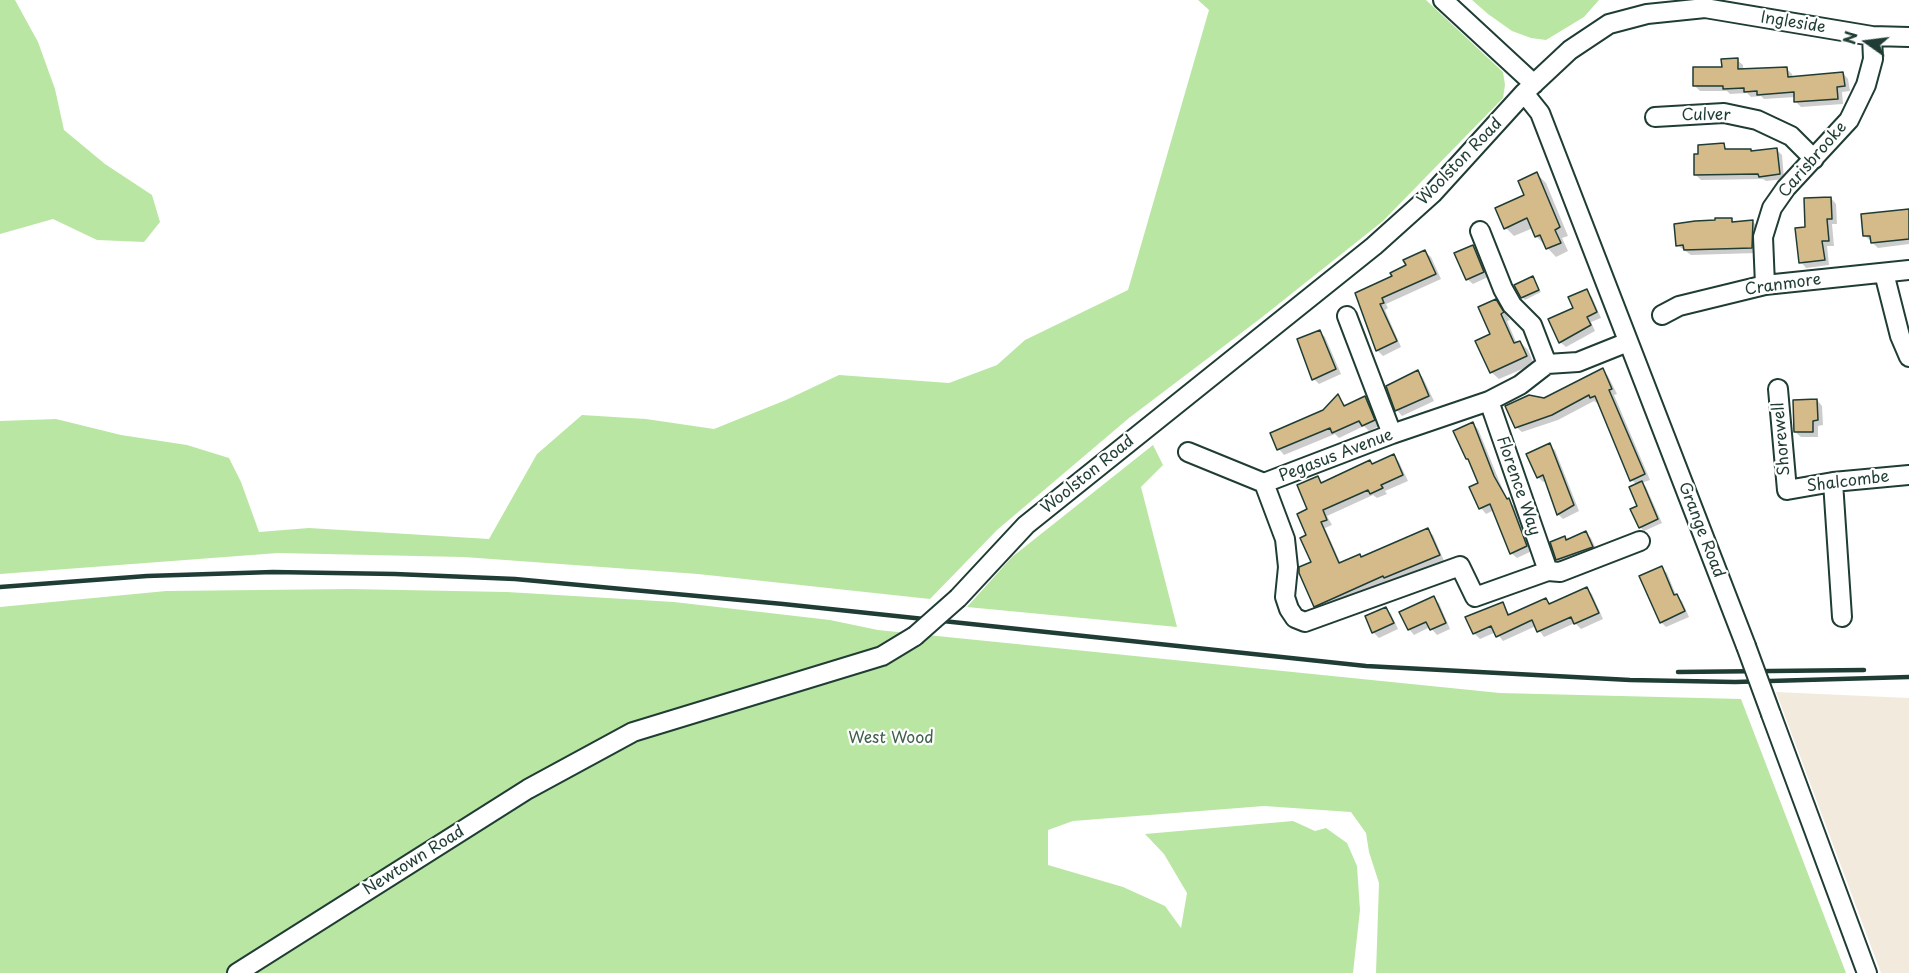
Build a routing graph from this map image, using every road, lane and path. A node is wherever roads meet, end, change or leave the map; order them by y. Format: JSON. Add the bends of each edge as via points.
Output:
{"nodes":[{"id":1,"x":1443,"y":0,"type":"edge"},
{"id":2,"x":1705,"y":4,"type":"edge"},
{"id":3,"x":1872,"y":36,"type":"junction"},
{"id":4,"x":1909,"y":37,"type":"edge"},
{"id":5,"x":1529,"y":89,"type":"junction"},
{"id":6,"x":1655,"y":117,"type":"dead end"},
{"id":7,"x":1814,"y":159,"type":"junction"},
{"id":8,"x":1480,"y":231,"type":"dead end"},
{"id":9,"x":1909,"y":270,"type":"edge"},
{"id":10,"x":1884,"y":273,"type":"junction"},
{"id":11,"x":1765,"y":285,"type":"junction"},
{"id":12,"x":1662,"y":315,"type":"dead end"},
{"id":13,"x":1347,"y":316,"type":"dead end"},
{"id":14,"x":1628,"y":342,"type":"junction"},
{"id":15,"x":1909,"y":357,"type":"edge"},
{"id":16,"x":1547,"y":364,"type":"junction"},
{"id":17,"x":1778,"y":389,"type":"dead end"},
{"id":18,"x":1489,"y":401,"type":"junction"},
{"id":19,"x":1392,"y":434,"type":"junction"},
{"id":20,"x":1188,"y":452,"type":"dead end"},
{"id":21,"x":1909,"y":475,"type":"edge"},
{"id":22,"x":1833,"y":482,"type":"junction"},
{"id":23,"x":1264,"y":483,"type":"junction"},
{"id":24,"x":1787,"y":490,"type":"joint"},
{"id":25,"x":1640,"y":541,"type":"dead end"},
{"id":26,"x":1548,"y":571,"type":"junction"},
{"id":27,"x":1842,"y":617,"type":"dead end"},
{"id":28,"x":594,"y":753,"type":"joint"},
{"id":29,"x":237,"y":973,"type":"edge"},
{"id":30,"x":1867,"y":973,"type":"edge"}],
"edges":[{"from":1,"to":5,"type":"street","name":"Grange Road"},
{"from":2,"to":3,"type":"street","name":"Ingleside"},
{"from":2,"to":5,"type":"street","name":"Ingleside","via":[[1609,24],[1570,50]]},
{"from":3,"to":4,"type":"street","name":"Ingleside"},
{"from":3,"to":7,"type":"street","name":"Carisbrooke","via":[[1873,59],[1866,85],[1849,120]]},
{"from":5,"to":14,"type":"street","name":"Grange Road"},
{"from":5,"to":28,"type":"street","name":"Woolston Road","bridge":true,"via":[[1433,193],[1374,246],[1026,525],[958,598],[915,636],[882,656],[633,732]]},
{"from":6,"to":7,"type":"street","name":"Culver","via":[[1724,113],[1757,120],[1791,136]]},
{"from":7,"to":11,"type":"street","name":"Carisbrooke","via":[[1772,208],[1763,237]]},
{"from":8,"to":16,"type":"street","via":[[1503,289],[1512,305],[1532,325]]},
{"from":9,"to":10,"type":"street","name":"Cranmore"},
{"from":10,"to":11,"type":"street","name":"Cranmore"},
{"from":10,"to":15,"type":"street"},
{"from":11,"to":12,"type":"street","name":"Cranmore","via":[[1679,306]]},
{"from":13,"to":19,"type":"street"},
{"from":14,"to":16,"type":"street","via":[[1578,362]]},
{"from":14,"to":30,"type":"street","name":"Grange Road","bridge":true},
{"from":16,"to":18,"type":"street","name":"Pegasus Avenue","via":[[1520,385]]},
{"from":17,"to":24,"type":"street","name":"Shorewell"},
{"from":18,"to":19,"type":"street","name":"Pegasus Avenue"},
{"from":18,"to":26,"type":"street","name":"Florence Way"},
{"from":19,"to":23,"type":"street","name":"Pegasus Avenue"},
{"from":20,"to":23,"type":"street"},
{"from":21,"to":22,"type":"street","name":"Shalcombe"},
{"from":22,"to":24,"type":"street","name":"Shalcombe"},
{"from":22,"to":27,"type":"street"},
{"from":23,"to":26,"type":"street","name":"Pegasus Avenue","via":[[1285,539],[1285,597],[1295,618],[1305,622],[1460,566],[1475,597]]},
{"from":25,"to":26,"type":"street","name":"Pegasus Avenue","via":[[1560,572]]},
{"from":28,"to":29,"type":"street","name":"Newtown Road","via":[[528,789]]}]}
